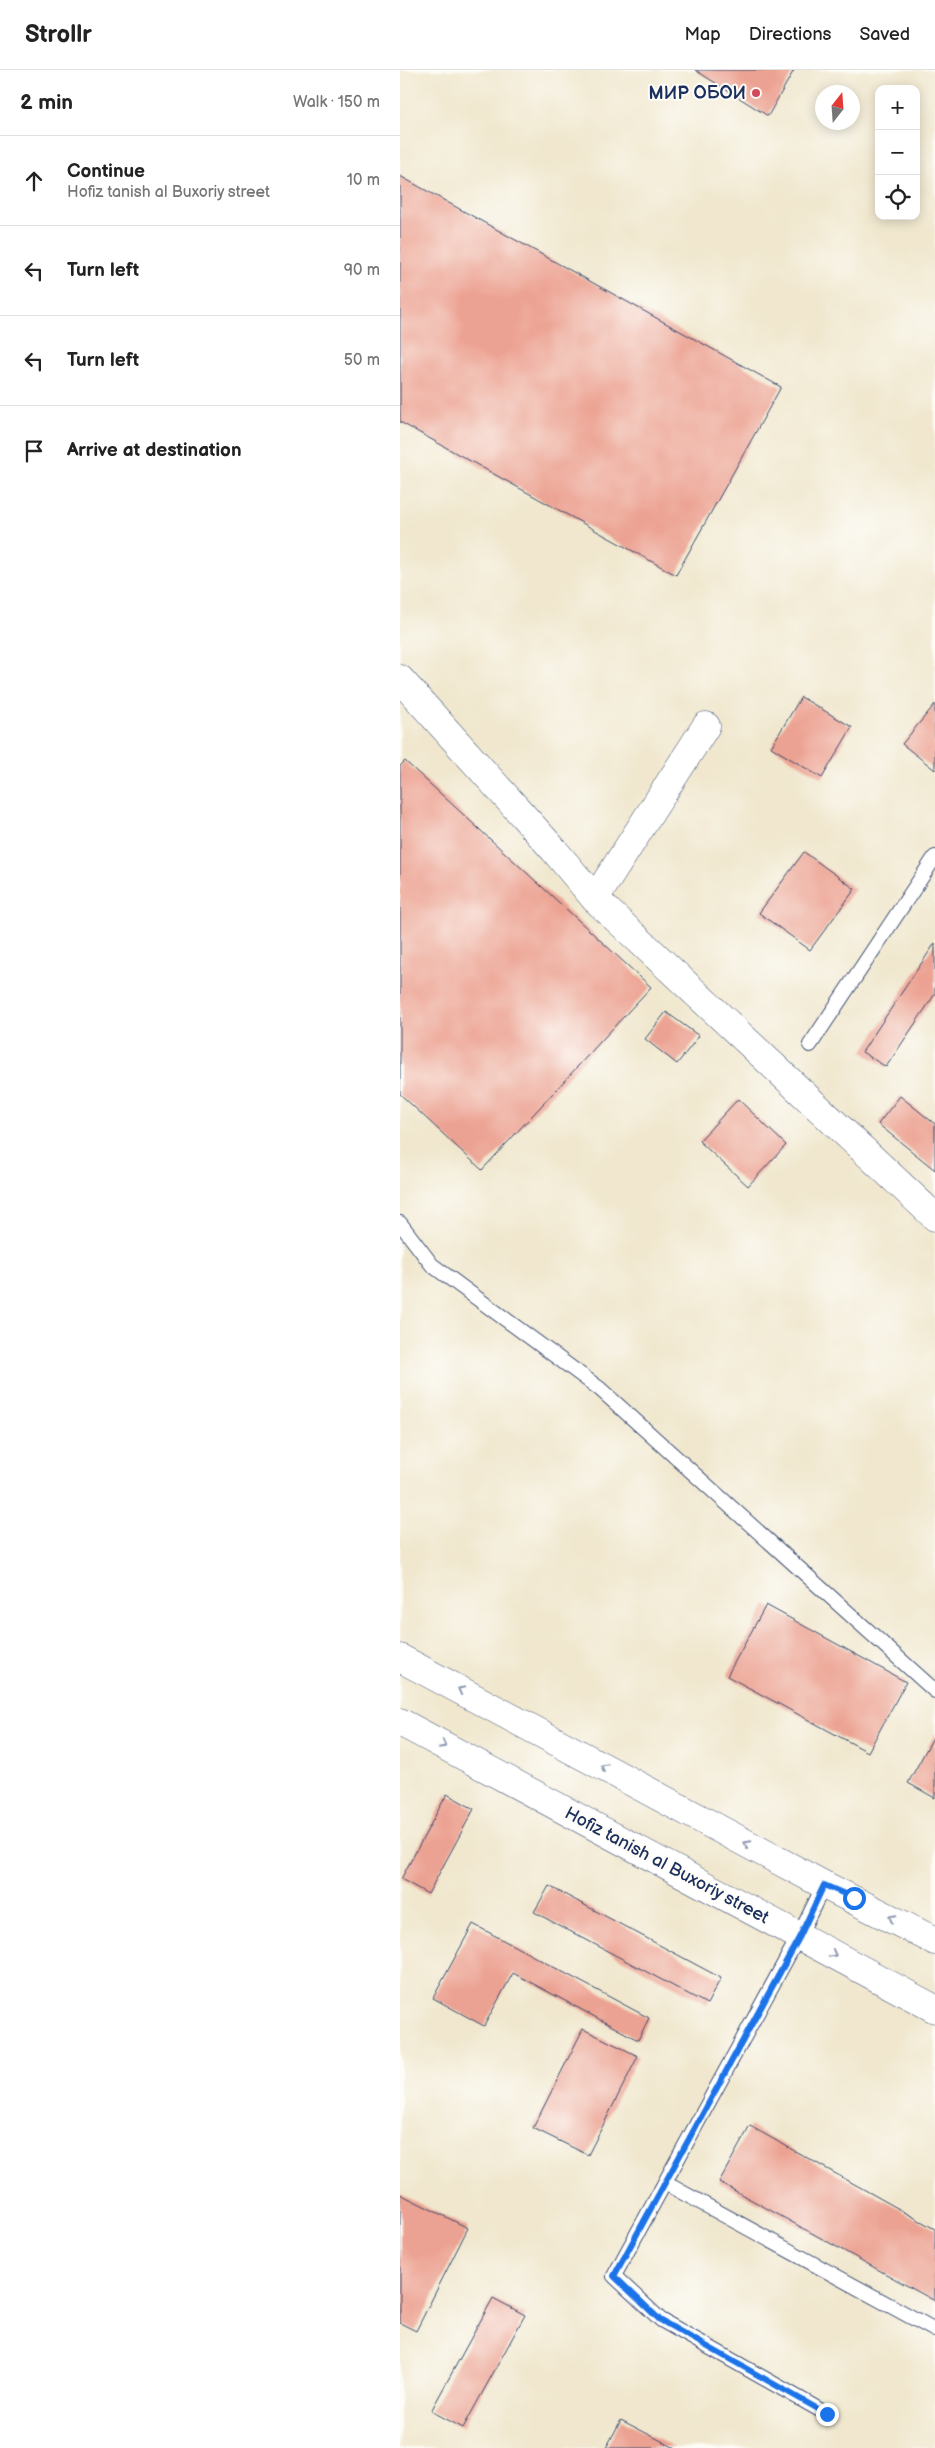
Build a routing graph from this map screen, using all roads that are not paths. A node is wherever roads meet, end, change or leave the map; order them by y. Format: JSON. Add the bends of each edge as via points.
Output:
{"nodes":[{"id":1,"x":400,"y":679,"type":"edge"},
{"id":2,"x":706,"y":726,"type":"dead end"},
{"id":3,"x":935,"y":856,"type":"edge"},
{"id":4,"x":595,"y":899,"type":"junction"},
{"id":5,"x":810,"y":1044,"type":"dead end"},
{"id":6,"x":935,"y":1217,"type":"edge"},
{"id":7,"x":400,"y":1224,"type":"edge"},
{"id":8,"x":400,"y":1658,"type":"edge"},
{"id":9,"x":935,"y":1691,"type":"edge"},
{"id":10,"x":400,"y":1722,"type":"edge"},
{"id":11,"x":824,"y":1885,"type":"junction"},
{"id":12,"x":800,"y":1936,"type":"junction"},
{"id":13,"x":935,"y":1941,"type":"edge"},
{"id":14,"x":935,"y":2008,"type":"edge"},
{"id":15,"x":665,"y":2183,"type":"junction"},
{"id":16,"x":935,"y":2330,"type":"edge"},
{"id":17,"x":827,"y":2414,"type":"dead end"}],
"edges":[{"from":1,"to":4,"type":"main road"},
{"from":2,"to":4,"type":"main road"},
{"from":3,"to":5,"type":"lane"},
{"from":4,"to":6,"type":"main road"},
{"from":7,"to":9,"type":"lane","via":[[432,1265],[600,1389]]},
{"from":11,"to":8,"type":"main road","one_way":true},
{"from":10,"to":12,"type":"main road","name":"Hofiz tanish al Buxoriy street","one_way":true},
{"from":11,"to":12,"type":"lane"},
{"from":13,"to":11,"type":"main road","one_way":true},
{"from":12,"to":14,"type":"main road","name":"Hofiz tanish al Buxoriy street","one_way":true},
{"from":12,"to":15,"type":"lane"},
{"from":15,"to":16,"type":"lane"},
{"from":15,"to":17,"type":"lane","via":[[614,2276],[660,2320]]}]}
